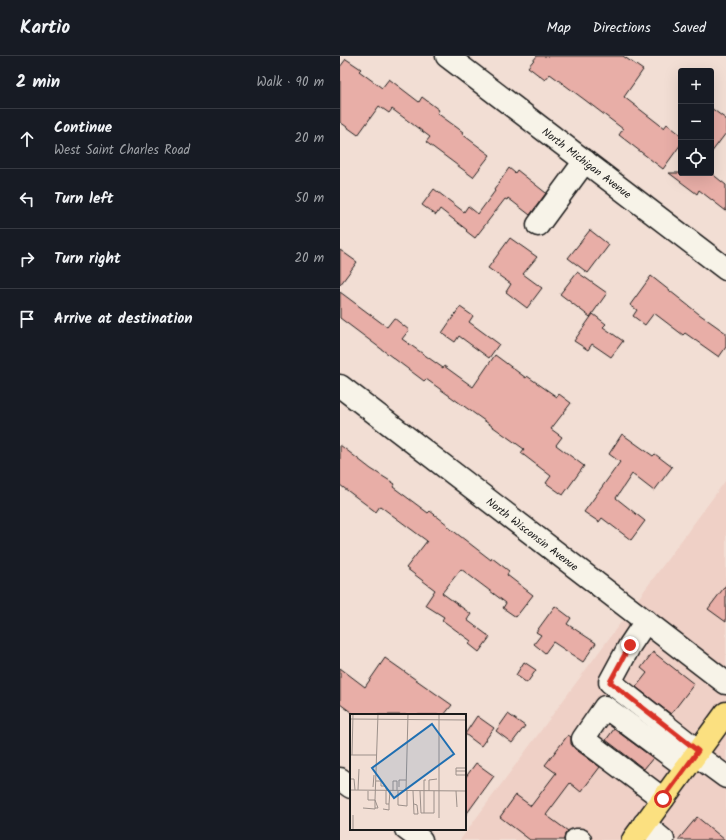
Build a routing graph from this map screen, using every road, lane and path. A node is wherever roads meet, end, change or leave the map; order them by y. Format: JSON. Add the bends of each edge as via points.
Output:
{"nodes":[{"id":1,"x":447,"y":56,"type":"edge"},
{"id":2,"x":585,"y":161,"type":"junction"},
{"id":3,"x":538,"y":225,"type":"dead end"},
{"id":4,"x":726,"y":269,"type":"edge"},
{"id":5,"x":340,"y":386,"type":"edge"},
{"id":6,"x":646,"y":621,"type":"junction"},
{"id":7,"x":726,"y":683,"type":"edge"},
{"id":8,"x":726,"y":714,"type":"edge"},
{"id":9,"x":693,"y":758,"type":"junction"},
{"id":10,"x":726,"y":777,"type":"edge"},
{"id":11,"x":340,"y":779,"type":"edge"},
{"id":12,"x":350,"y":786,"type":"edge"},
{"id":13,"x":663,"y":799,"type":"junction"},
{"id":14,"x":407,"y":830,"type":"edge"},
{"id":15,"x":638,"y":832,"type":"edge"},
{"id":16,"x":421,"y":840,"type":"edge"},
{"id":17,"x":576,"y":840,"type":"edge"},
{"id":18,"x":580,"y":840,"type":"edge"},
{"id":19,"x":663,"y":840,"type":"edge"}],
"edges":[{"from":1,"to":2,"type":"street","name":"North Michigan Avenue"},
{"from":2,"to":3,"type":"street"},
{"from":2,"to":4,"type":"street","name":"North Michigan Avenue"},
{"from":5,"to":6,"type":"street","name":"North Wisconsin Avenue"},
{"from":6,"to":7,"type":"street","name":"North Wisconsin Avenue"},
{"from":6,"to":9,"type":"street","via":[[610,682]]},
{"from":8,"to":9,"type":"main road"},
{"from":9,"to":10,"type":"street"},
{"from":9,"to":13,"type":"main road"},
{"from":9,"to":13,"type":"street","via":[[606,707],[583,739]]},
{"from":11,"to":12,"type":"street"},
{"from":13,"to":15,"type":"main road"},
{"from":14,"to":16,"type":"street"},
{"from":15,"to":19,"type":"street"},
{"from":17,"to":18,"type":"street"}]}
